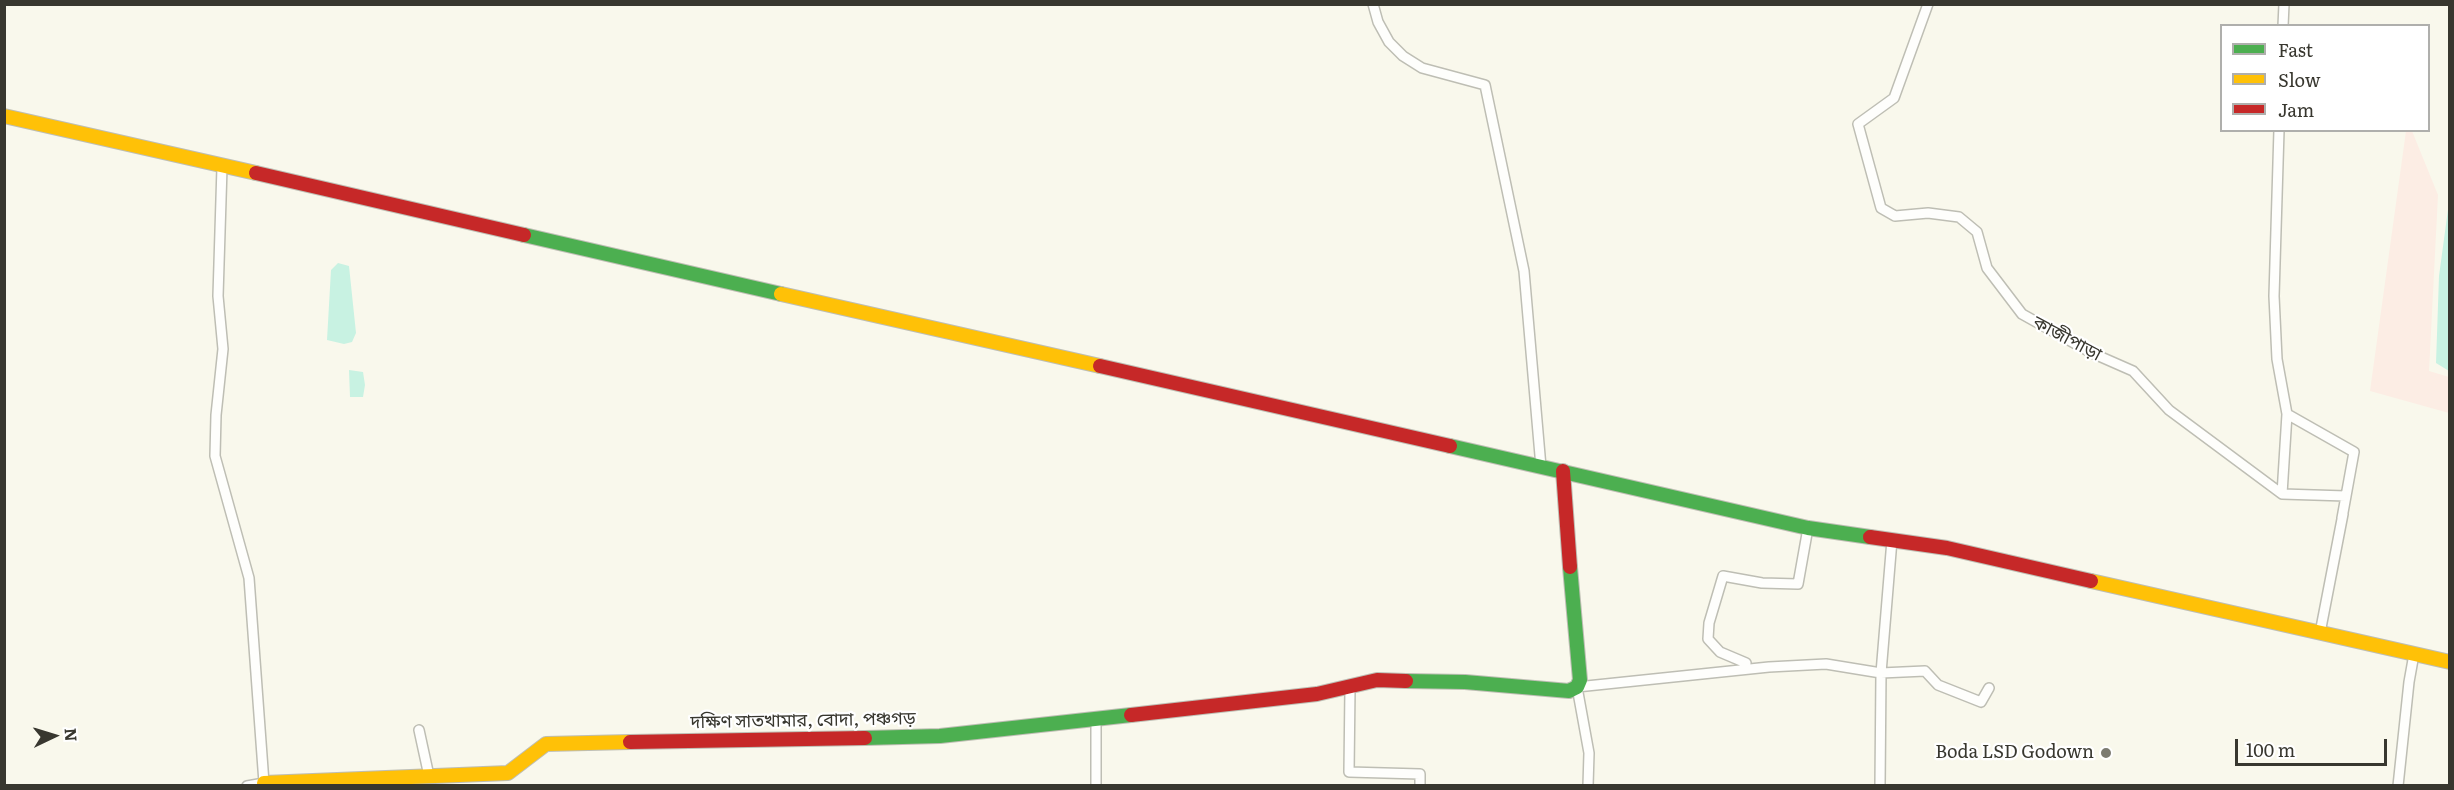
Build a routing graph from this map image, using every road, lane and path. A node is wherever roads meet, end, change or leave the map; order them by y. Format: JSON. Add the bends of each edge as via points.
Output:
{"nodes":[{"id":1,"x":1373,"y":4,"type":"edge"},
{"id":2,"x":1928,"y":4,"type":"edge"},
{"id":3,"x":2284,"y":4,"type":"edge"},
{"id":4,"x":2283,"y":24,"type":"edge"},
{"id":5,"x":4,"y":116,"type":"edge"},
{"id":6,"x":2279,"y":132,"type":"edge"},
{"id":7,"x":222,"y":167,"type":"junction"},
{"id":8,"x":2287,"y":414,"type":"junction"},
{"id":9,"x":1541,"y":466,"type":"junction"},
{"id":10,"x":1563,"y":471,"type":"junction"},
{"id":11,"x":2282,"y":494,"type":"junction"},
{"id":12,"x":2342,"y":518,"type":"junction"},
{"id":13,"x":1808,"y":528,"type":"junction"},
{"id":14,"x":1892,"y":540,"type":"junction"},
{"id":15,"x":2320,"y":633,"type":"junction"},
{"id":16,"x":2414,"y":654,"type":"junction"},
{"id":17,"x":2450,"y":662,"type":"edge"},
{"id":18,"x":1746,"y":663,"type":"dead end"},
{"id":19,"x":1881,"y":673,"type":"junction"},
{"id":20,"x":1577,"y":687,"type":"junction"},
{"id":21,"x":1350,"y":688,"type":"junction"},
{"id":22,"x":1989,"y":688,"type":"dead end"},
{"id":23,"x":1096,"y":719,"type":"junction"},
{"id":24,"x":419,"y":730,"type":"dead end"},
{"id":25,"x":429,"y":776,"type":"junction"},
{"id":26,"x":264,"y":783,"type":"junction"},
{"id":27,"x":247,"y":786,"type":"edge"},
{"id":28,"x":1096,"y":786,"type":"edge"},
{"id":29,"x":1420,"y":786,"type":"edge"},
{"id":30,"x":1588,"y":786,"type":"edge"},
{"id":31,"x":1880,"y":786,"type":"edge"},
{"id":32,"x":2398,"y":786,"type":"edge"}],
"edges":[{"from":1,"to":9,"type":"street","via":[[1389,42],[1403,56],[1422,68],[1485,85],[1524,271]]},
{"from":2,"to":11,"type":"street","name":"কাজীপাড়া","via":[[1894,98],[1858,124],[1881,208],[1895,216],[1928,213],[1959,217],[1977,232],[1987,268],[2022,314],[2133,371],[2169,410]]},
{"from":3,"to":4,"type":"street"},
{"from":5,"to":7,"type":"main road"},
{"from":6,"to":8,"type":"street","via":[[2274,296],[2277,359]]},
{"from":7,"to":9,"type":"main road"},
{"from":7,"to":26,"type":"street","via":[[218,296],[223,349],[215,456],[249,578]]},
{"from":8,"to":11,"type":"street"},
{"from":8,"to":12,"type":"street","via":[[2354,452]]},
{"from":9,"to":10,"type":"main road"},
{"from":10,"to":13,"type":"main road"},
{"from":10,"to":20,"type":"main road","via":[[1580,680]]},
{"from":11,"to":12,"type":"street","via":[[2346,496]]},
{"from":12,"to":15,"type":"street"},
{"from":13,"to":14,"type":"main road"},
{"from":13,"to":18,"type":"street","via":[[1798,584],[1723,576],[1708,623],[1708,639],[1720,652]]},
{"from":14,"to":15,"type":"main road","via":[[1947,548]]},
{"from":14,"to":19,"type":"street"},
{"from":15,"to":16,"type":"main road"},
{"from":16,"to":17,"type":"main road"},
{"from":16,"to":32,"type":"street"},
{"from":19,"to":20,"type":"street","name":"দক্ষিণ সাতখামার, বোদা, পঞ্চগড়","via":[[1826,664]]},
{"from":19,"to":22,"type":"street","name":"দক্ষিণ সাতখামার, বোদা, পঞ্চগড়","via":[[1925,671],[1938,685],[1981,702]]},
{"from":19,"to":31,"type":"street"},
{"from":20,"to":21,"type":"main road","name":"দক্ষিণ সাতখামার, বোদা, পঞ্চগড়","via":[[1569,691],[1465,682],[1377,680]]},
{"from":20,"to":30,"type":"street","via":[[1589,753]]},
{"from":21,"to":23,"type":"main road","name":"দক্ষিণ সাতখামার, বোদা, পঞ্চগড়"},
{"from":21,"to":29,"type":"street","via":[[1349,772],[1420,774]]},
{"from":23,"to":25,"type":"main road","name":"দক্ষিণ সাতখামার, বোদা, পঞ্চগড়","via":[[940,736],[546,744],[508,773]]},
{"from":23,"to":28,"type":"street"},
{"from":24,"to":25,"type":"street"},
{"from":25,"to":26,"type":"main road","name":"দক্ষিণ সাতখামার, বোদা, পঞ্চগড়"},
{"from":26,"to":27,"type":"street","name":"দক্ষিণ সাতখামার, বোদা, পঞ্চগড়"}]}
